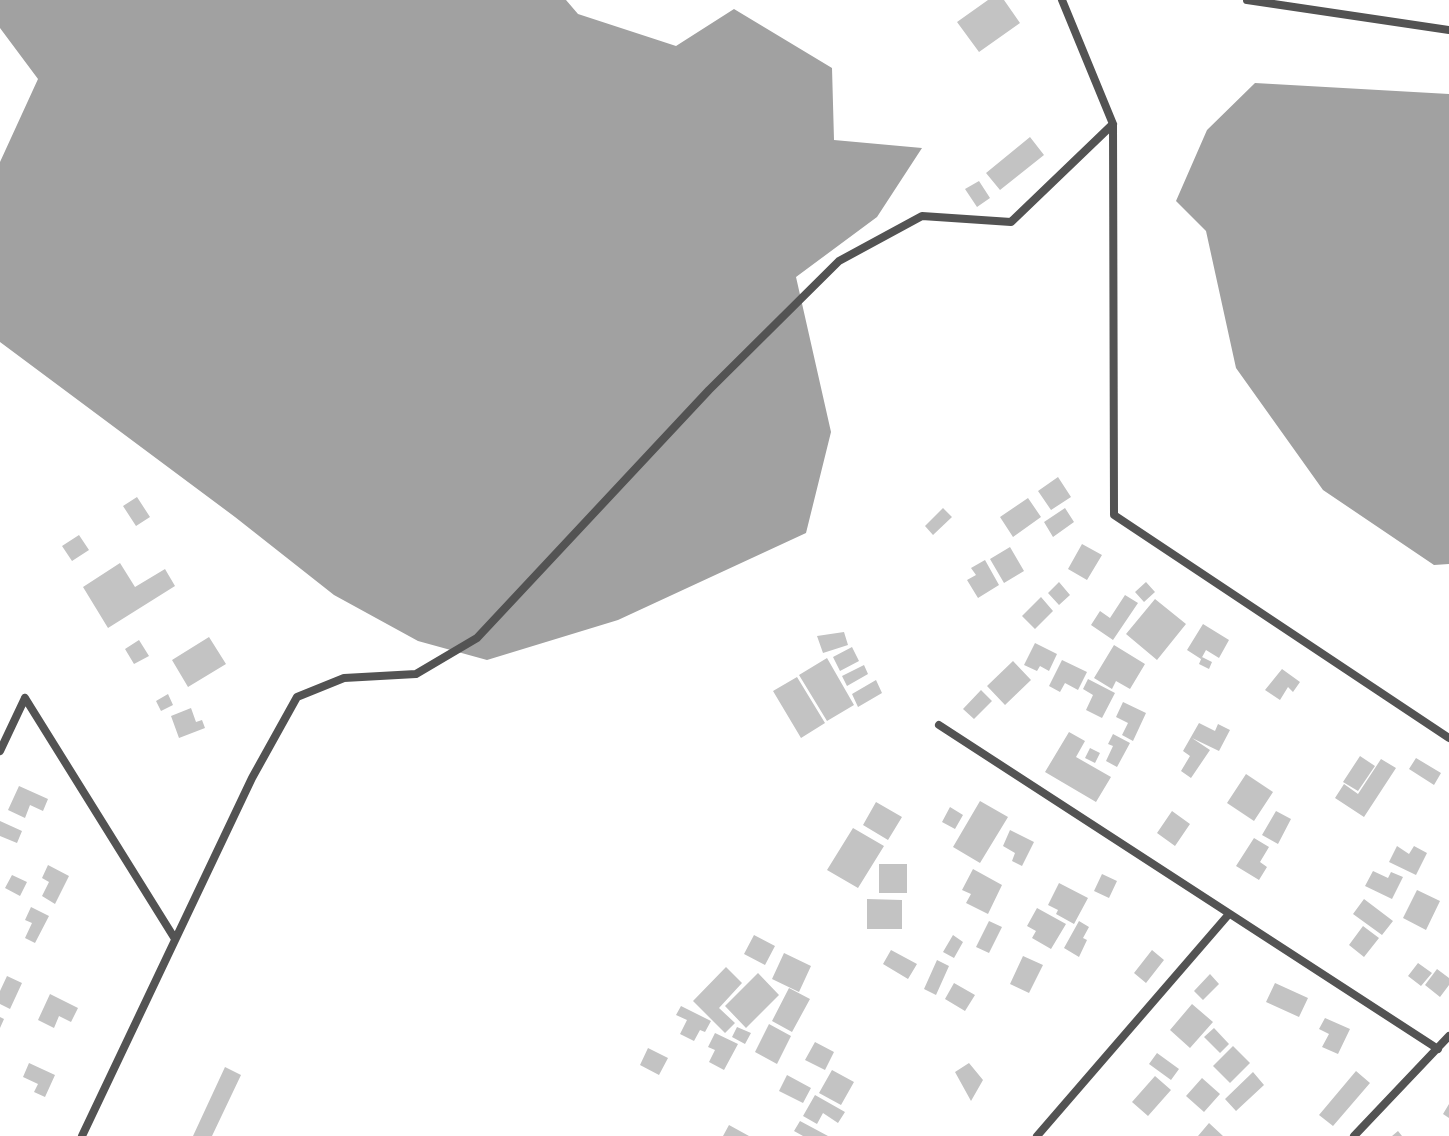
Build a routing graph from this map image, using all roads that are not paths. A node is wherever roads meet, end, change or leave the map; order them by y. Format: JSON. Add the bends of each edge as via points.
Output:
{"nodes":[{"id":1,"x":1062,"y":0,"type":"edge"},
{"id":2,"x":1247,"y":0,"type":"edge"},
{"id":3,"x":1449,"y":30,"type":"edge"},
{"id":4,"x":1113,"y":124,"type":"junction"},
{"id":5,"x":939,"y":726,"type":"dead end"},
{"id":6,"x":1449,"y":738,"type":"edge"},
{"id":7,"x":0,"y":750,"type":"edge"},
{"id":8,"x":1229,"y":914,"type":"junction"},
{"id":9,"x":175,"y":939,"type":"junction"},
{"id":10,"x":1449,"y":1036,"type":"edge"},
{"id":11,"x":1438,"y":1049,"type":"junction"},
{"id":12,"x":82,"y":1136,"type":"edge"},
{"id":13,"x":1037,"y":1136,"type":"edge"},
{"id":14,"x":1354,"y":1136,"type":"edge"}],
"edges":[{"from":1,"to":4,"type":"street"},
{"from":2,"to":3,"type":"street"},
{"from":4,"to":6,"type":"street","via":[[1114,515]]},
{"from":4,"to":9,"type":"street","via":[[1011,222],[922,216],[839,261],[709,390],[477,638],[416,674],[344,678],[297,697],[252,778]]},
{"from":5,"to":8,"type":"street"},
{"from":7,"to":9,"type":"street","via":[[25,698]]},
{"from":8,"to":11,"type":"street"},
{"from":8,"to":13,"type":"street"},
{"from":9,"to":12,"type":"street"},
{"from":10,"to":11,"type":"street"},
{"from":11,"to":14,"type":"street"}]}
